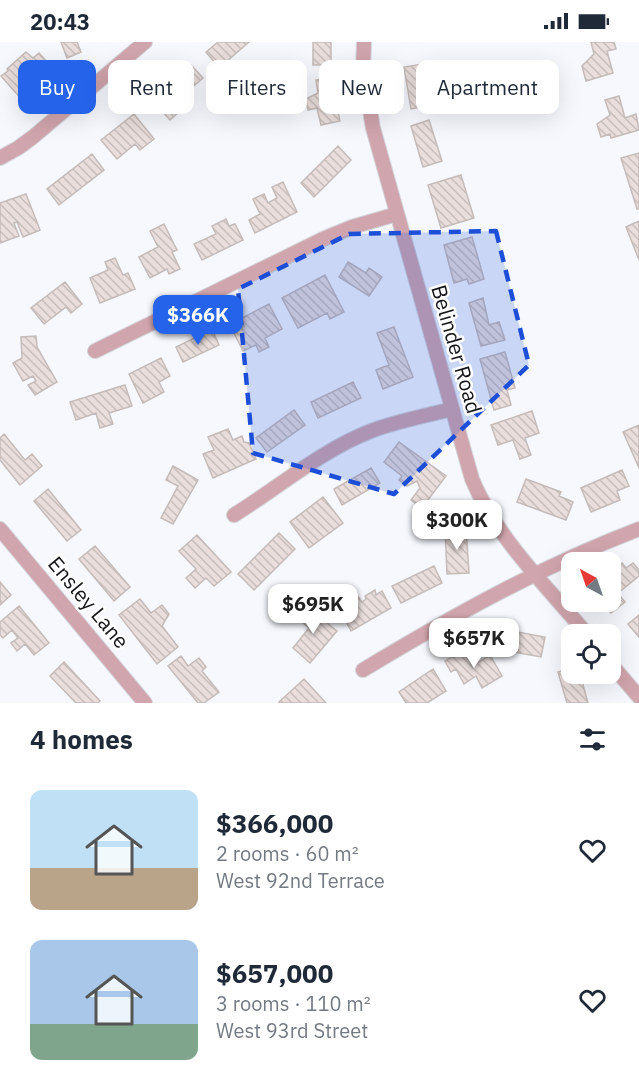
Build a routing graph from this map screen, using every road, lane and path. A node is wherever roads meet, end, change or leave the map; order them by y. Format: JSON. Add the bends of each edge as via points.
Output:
{"nodes":[{"id":1,"x":364,"y":42,"type":"edge"},
{"id":2,"x":142,"y":43,"type":"edge"},
{"id":3,"x":0,"y":158,"type":"edge"},
{"id":4,"x":397,"y":214,"type":"junction"},
{"id":5,"x":95,"y":351,"type":"dead end"},
{"id":6,"x":452,"y":409,"type":"junction"},
{"id":7,"x":234,"y":515,"type":"dead end"},
{"id":8,"x":0,"y":529,"type":"edge"},
{"id":9,"x":639,"y":529,"type":"edge"},
{"id":10,"x":536,"y":573,"type":"junction"},
{"id":11,"x":579,"y":624,"type":"edge"},
{"id":12,"x":363,"y":670,"type":"dead end"},
{"id":13,"x":621,"y":676,"type":"edge"},
{"id":14,"x":639,"y":697,"type":"edge"},
{"id":15,"x":145,"y":703,"type":"edge"}],
"edges":[{"from":1,"to":4,"type":"street","name":"Belinder Road","via":[[366,97]]},
{"from":2,"to":3,"type":"street","via":[[33,137]]},
{"from":4,"to":5,"type":"street","via":[[323,239]]},
{"from":4,"to":6,"type":"street","name":"Belinder Road"},
{"from":6,"to":7,"type":"street","via":[[389,425],[346,443]]},
{"from":6,"to":10,"type":"street","name":"Belinder Road","via":[[482,502]]},
{"from":8,"to":15,"type":"street","name":"Ensley Lane"},
{"from":9,"to":10,"type":"street"},
{"from":10,"to":11,"type":"street","name":"Belinder Road"},
{"from":10,"to":12,"type":"street"},
{"from":13,"to":14,"type":"street"}]}
